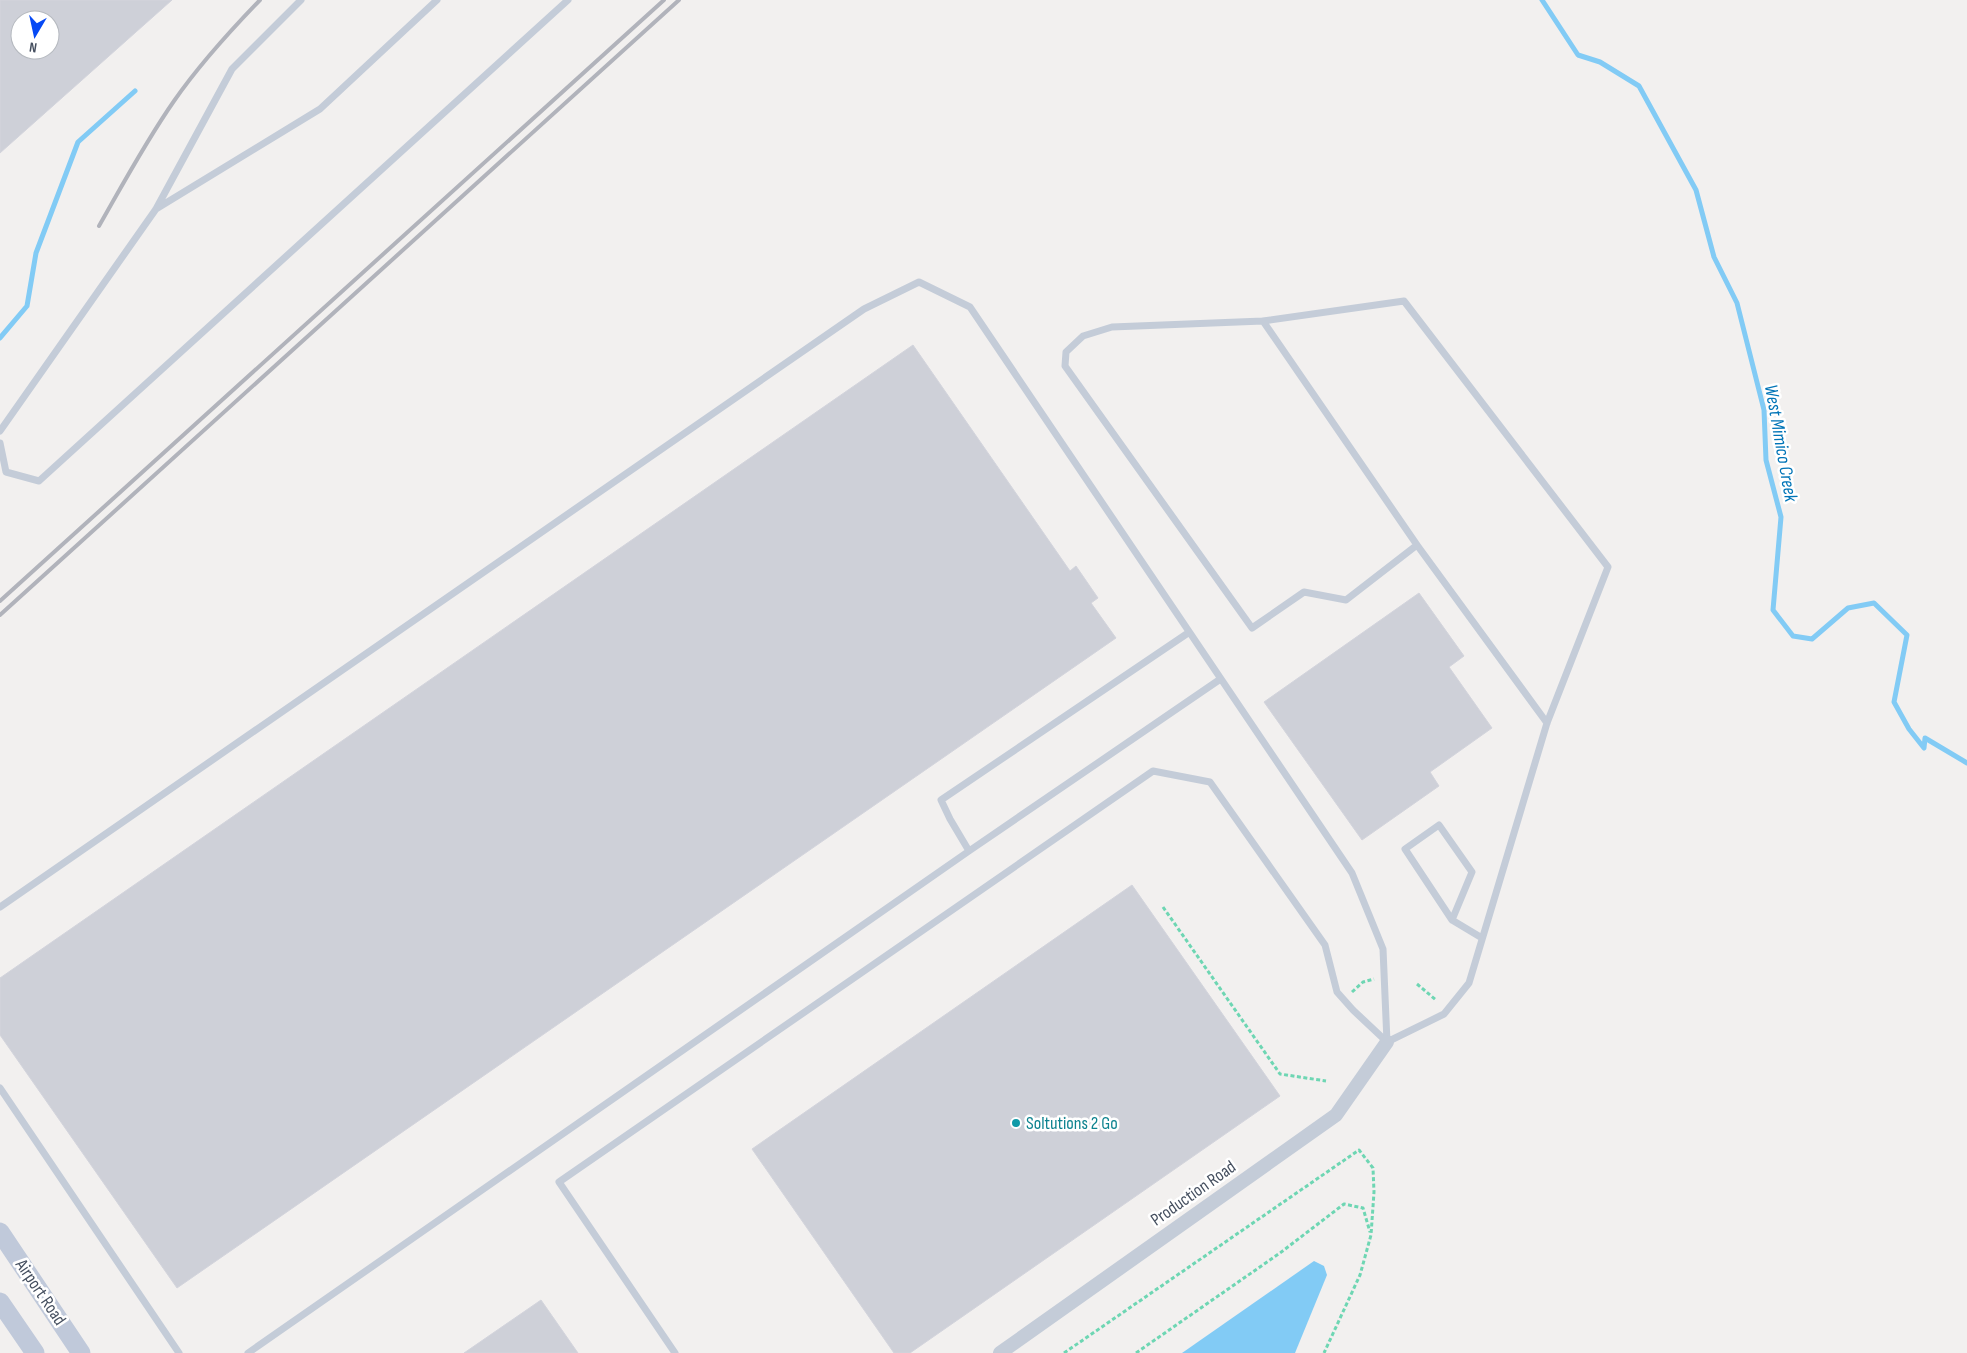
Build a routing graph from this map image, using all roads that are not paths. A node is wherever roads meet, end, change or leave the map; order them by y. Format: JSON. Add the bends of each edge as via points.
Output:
{"nodes":[{"id":1,"x":300,"y":0,"type":"edge"},
{"id":2,"x":437,"y":0,"type":"edge"},
{"id":3,"x":568,"y":0,"type":"edge"},
{"id":4,"x":156,"y":209,"type":"junction"},
{"id":5,"x":1263,"y":321,"type":"junction"},
{"id":6,"x":0,"y":431,"type":"edge"},
{"id":7,"x":0,"y":443,"type":"edge"},
{"id":8,"x":1417,"y":545,"type":"junction"},
{"id":9,"x":1188,"y":633,"type":"junction"},
{"id":10,"x":1220,"y":680,"type":"junction"},
{"id":11,"x":1547,"y":723,"type":"junction"},
{"id":12,"x":969,"y":851,"type":"junction"},
{"id":13,"x":0,"y":906,"type":"edge"},
{"id":14,"x":1452,"y":920,"type":"junction"},
{"id":15,"x":1482,"y":938,"type":"junction"},
{"id":16,"x":1387,"y":1042,"type":"junction"},
{"id":17,"x":0,"y":1088,"type":"edge"},
{"id":18,"x":0,"y":1232,"type":"edge"},
{"id":19,"x":0,"y":1302,"type":"edge"},
{"id":20,"x":35,"y":1353,"type":"edge"},
{"id":21,"x":82,"y":1353,"type":"edge"},
{"id":22,"x":179,"y":1353,"type":"edge"},
{"id":23,"x":248,"y":1353,"type":"edge"},
{"id":24,"x":675,"y":1353,"type":"edge"},
{"id":25,"x":1000,"y":1353,"type":"edge"}],
"edges":[{"from":1,"to":4,"type":"lane","via":[[232,69]]},
{"from":2,"to":4,"type":"lane","via":[[320,109]]},
{"from":3,"to":7,"type":"lane","via":[[40,481],[6,472]]},
{"from":4,"to":6,"type":"lane"},
{"from":5,"to":8,"type":"lane"},
{"from":5,"to":8,"type":"lane","via":[[1112,327],[1083,336],[1066,352],[1065,366],[1252,628],[1304,592],[1346,600]]},
{"from":5,"to":11,"type":"lane","via":[[1404,302],[1608,567]]},
{"from":8,"to":11,"type":"lane"},
{"from":9,"to":10,"type":"lane"},
{"from":9,"to":12,"type":"lane","via":[[941,800]]},
{"from":9,"to":13,"type":"lane","via":[[970,307],[919,282],[864,309]]},
{"from":10,"to":12,"type":"lane"},
{"from":10,"to":16,"type":"lane","via":[[1352,874],[1383,948]]},
{"from":11,"to":15,"type":"lane"},
{"from":12,"to":23,"type":"lane"},
{"from":14,"to":14,"type":"lane","via":[[1472,872],[1439,825],[1405,849]]},
{"from":14,"to":15,"type":"lane"},
{"from":15,"to":16,"type":"lane","via":[[1469,984],[1444,1014]]},
{"from":16,"to":24,"type":"lane","via":[[1337,992],[1325,945],[1210,782],[1153,771],[559,1182]]},
{"from":16,"to":25,"type":"street","name":"Production Road","via":[[1336,1115]]},
{"from":17,"to":22,"type":"lane"},
{"from":18,"to":21,"type":"main road","name":"Airport Road"},
{"from":19,"to":20,"type":"main road"}]}
